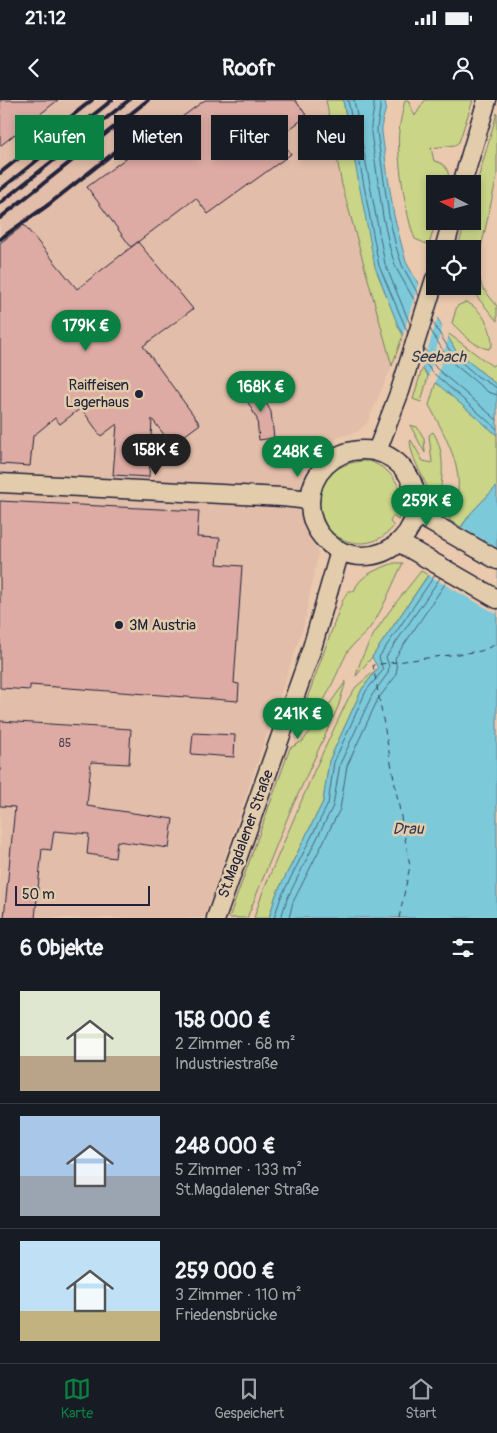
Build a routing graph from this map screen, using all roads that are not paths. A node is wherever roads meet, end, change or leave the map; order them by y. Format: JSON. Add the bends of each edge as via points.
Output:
{"nodes":[{"id":1,"x":487,"y":100,"type":"edge"},
{"id":2,"x":465,"y":175,"type":"edge"},
{"id":3,"x":430,"y":295,"type":"edge"},
{"id":4,"x":377,"y":451,"type":"junction"},
{"id":5,"x":0,"y":483,"type":"edge"},
{"id":6,"x":310,"y":500,"type":"junction"},
{"id":7,"x":421,"y":514,"type":"junction"},
{"id":8,"x":405,"y":546,"type":"junction"},
{"id":9,"x":340,"y":550,"type":"junction"},
{"id":10,"x":497,"y":560,"type":"edge"},
{"id":11,"x":497,"y":599,"type":"edge"},
{"id":12,"x":216,"y":918,"type":"edge"}],
"edges":[{"from":1,"to":2,"type":"street"},
{"from":3,"to":4,"type":"street"},
{"from":4,"to":6,"type":"street","via":[[358,449],[340,455],[321,470],[312,487]]},
{"from":4,"to":7,"type":"street","via":[[388,455],[406,470]]},
{"from":5,"to":6,"type":"street"},
{"from":6,"to":9,"type":"street","via":[[313,521],[322,537]]},
{"from":7,"to":8,"type":"street","via":[[409,530]]},
{"from":7,"to":10,"type":"street"},
{"from":8,"to":9,"type":"street","via":[[365,556]]},
{"from":8,"to":11,"type":"street"},
{"from":9,"to":12,"type":"street","name":"St.Magdalener Straße","via":[[312,648]]}]}
